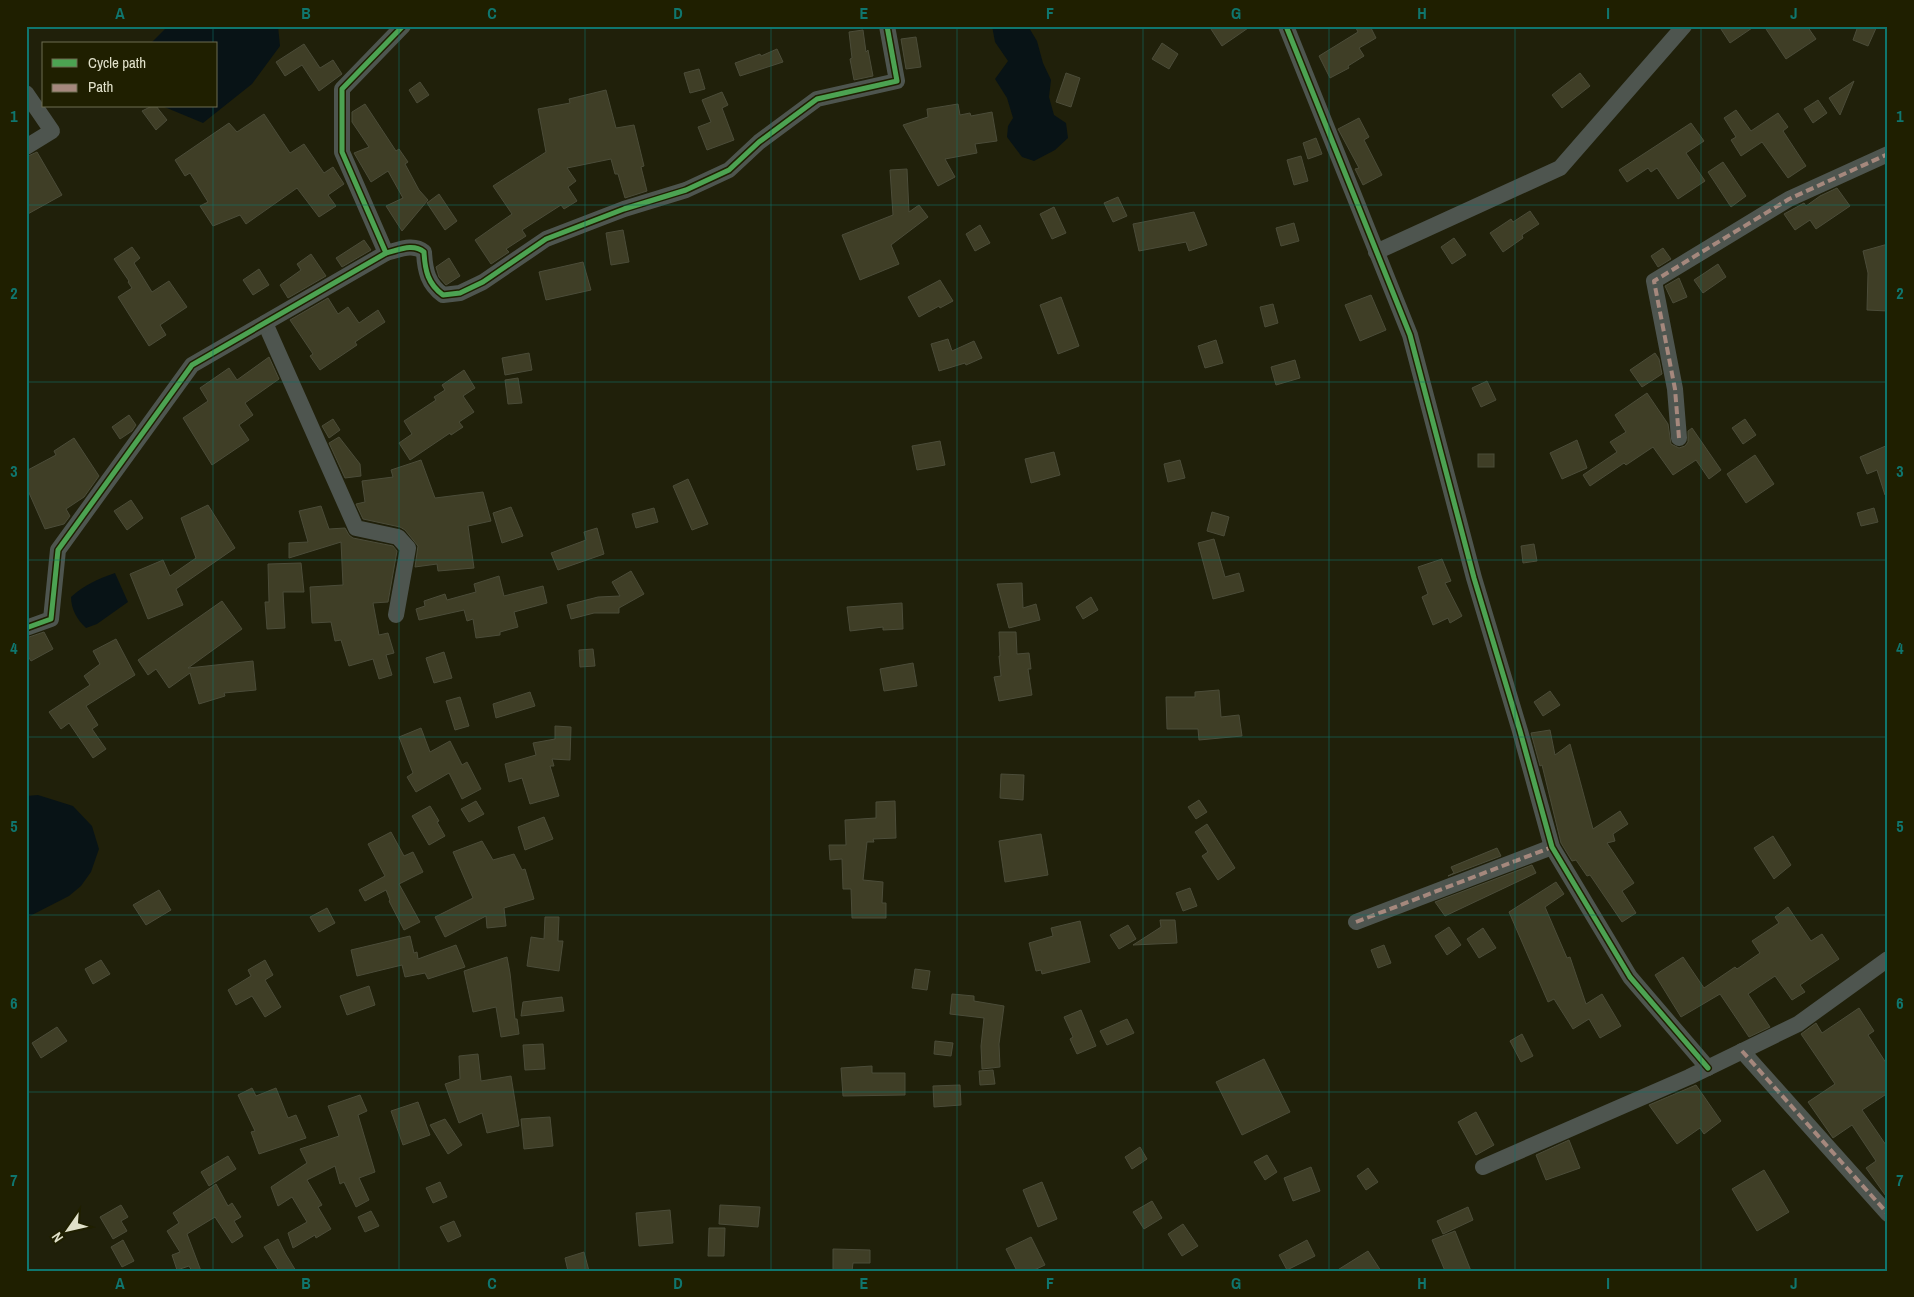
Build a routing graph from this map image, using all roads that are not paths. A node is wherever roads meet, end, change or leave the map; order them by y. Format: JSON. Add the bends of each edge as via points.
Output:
{"nodes":[{"id":1,"x":403,"y":26,"type":"edge"},
{"id":2,"x":887,"y":26,"type":"edge"},
{"id":3,"x":1286,"y":26,"type":"edge"},
{"id":4,"x":1684,"y":26,"type":"edge"},
{"id":5,"x":26,"y":94,"type":"edge"},
{"id":6,"x":26,"y":147,"type":"edge"},
{"id":7,"x":1888,"y":154,"type":"edge"},
{"id":8,"x":1376,"y":252,"type":"junction"},
{"id":9,"x":386,"y":253,"type":"junction"},
{"id":10,"x":265,"y":322,"type":"junction"},
{"id":11,"x":1679,"y":438,"type":"dead end"},
{"id":12,"x":396,"y":615,"type":"dead end"},
{"id":13,"x":26,"y":628,"type":"edge"},
{"id":14,"x":1552,"y":848,"type":"junction"},
{"id":15,"x":1356,"y":922,"type":"dead end"},
{"id":16,"x":1888,"y":959,"type":"edge"},
{"id":17,"x":1742,"y":1051,"type":"junction"},
{"id":18,"x":1708,"y":1068,"type":"junction"},
{"id":19,"x":1483,"y":1167,"type":"dead end"},
{"id":20,"x":1888,"y":1214,"type":"edge"}],
"edges":[{"from":1,"to":9,"type":"street","via":[[342,88],[342,152]]},
{"from":2,"to":9,"type":"street","via":[[897,81],[816,98],[729,170],[686,190],[624,209],[546,239],[460,294],[443,296],[434,288],[425,269],[424,252],[420,249],[415,247]]},
{"from":3,"to":8,"type":"street"},
{"from":4,"to":8,"type":"street","via":[[1560,168]]},
{"from":5,"to":6,"type":"street","via":[[52,131]]},
{"from":7,"to":11,"type":"street","via":[[1789,199],[1654,281],[1675,389]]},
{"from":8,"to":14,"type":"street","via":[[1410,335],[1474,578]]},
{"from":9,"to":10,"type":"street"},
{"from":10,"to":12,"type":"street","via":[[356,528],[398,537],[408,548]]},
{"from":10,"to":13,"type":"street","via":[[192,365],[58,550],[51,619]]},
{"from":14,"to":15,"type":"street"},
{"from":14,"to":18,"type":"street","via":[[1630,977]]},
{"from":16,"to":17,"type":"street","via":[[1798,1024]]},
{"from":17,"to":18,"type":"street"},
{"from":17,"to":20,"type":"street"},
{"from":18,"to":19,"type":"street"}]}
